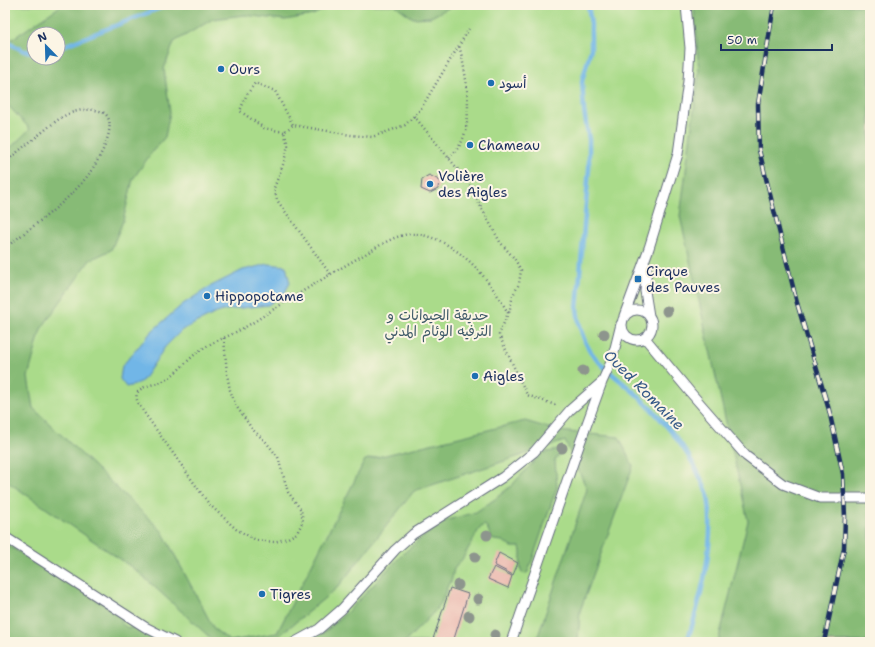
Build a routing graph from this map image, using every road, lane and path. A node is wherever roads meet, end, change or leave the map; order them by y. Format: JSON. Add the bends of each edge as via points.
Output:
{"nodes":[{"id":1,"x":686,"y":5,"type":"edge"},
{"id":2,"x":469,"y":29,"type":"dead end"},
{"id":3,"x":459,"y":46,"type":"junction"},
{"id":4,"x":414,"y":116,"type":"junction"},
{"id":5,"x":293,"y":125,"type":"junction"},
{"id":6,"x":284,"y":132,"type":"junction"},
{"id":7,"x":449,"y":158,"type":"junction"},
{"id":8,"x":5,"y":163,"type":"edge"},
{"id":9,"x":5,"y":248,"type":"edge"},
{"id":10,"x":649,"y":248,"type":"junction"},
{"id":11,"x":330,"y":274,"type":"junction"},
{"id":12,"x":508,"y":313,"type":"junction"},
{"id":13,"x":649,"y":316,"type":"junction"},
{"id":14,"x":623,"y":320,"type":"junction"},
{"id":15,"x":224,"y":338,"type":"junction"},
{"id":16,"x":645,"y":338,"type":"junction"},
{"id":17,"x":602,"y":382,"type":"junction"},
{"id":18,"x":570,"y":410,"type":"junction"},
{"id":19,"x":870,"y":498,"type":"edge"},
{"id":20,"x":5,"y":537,"type":"edge"},
{"id":21,"x":174,"y":642,"type":"edge"},
{"id":22,"x":295,"y":642,"type":"edge"},
{"id":23,"x":511,"y":642,"type":"edge"}],
"edges":[{"from":1,"to":10,"type":"lane","via":[[690,48],[678,154]]},
{"from":2,"to":3,"type":"path"},
{"from":3,"to":4,"type":"path"},
{"from":3,"to":7,"type":"path","via":[[465,68],[468,111],[461,144]]},
{"from":4,"to":5,"type":"path","via":[[405,125],[372,136]]},
{"from":4,"to":7,"type":"path"},
{"from":5,"to":6,"type":"path"},
{"from":5,"to":6,"type":"path","via":[[275,91],[255,83],[240,111],[264,128]]},
{"from":6,"to":11,"type":"path","via":[[288,145],[274,188],[277,200]]},
{"from":7,"to":12,"type":"path","via":[[466,179],[500,242],[514,258],[520,270],[519,284]]},
{"from":8,"to":9,"type":"path","via":[[65,115],[78,111],[100,110],[109,118],[109,134],[90,173],[45,217]]},
{"from":10,"to":13,"type":"lane","via":[[645,290]]},
{"from":10,"to":14,"type":"lane"},
{"from":11,"to":12,"type":"path","via":[[401,236],[429,236],[465,257],[483,274]]},
{"from":11,"to":15,"type":"path"},
{"from":12,"to":18,"type":"path","via":[[499,335],[527,395]]},
{"from":13,"to":14,"type":"lane","via":[[644,311],[636,310]]},
{"from":13,"to":16,"type":"lane","via":[[652,325]]},
{"from":14,"to":16,"type":"lane","via":[[624,334],[632,340]]},
{"from":14,"to":17,"type":"lane","via":[[612,360]]},
{"from":15,"to":15,"type":"path","via":[[197,352],[167,379],[139,390],[137,402],[209,504],[236,529],[256,540],[274,542],[297,533],[303,521],[300,510],[288,492],[278,457],[253,430],[236,406],[229,384]]},
{"from":16,"to":19,"type":"lane","via":[[746,456],[783,484],[820,498]]},
{"from":17,"to":18,"type":"lane"},
{"from":17,"to":23,"type":"lane"},
{"from":18,"to":22,"type":"lane","via":[[534,452],[503,477],[413,534],[395,550],[342,609],[319,629]]},
{"from":20,"to":21,"type":"lane","via":[[145,627]]}]}
